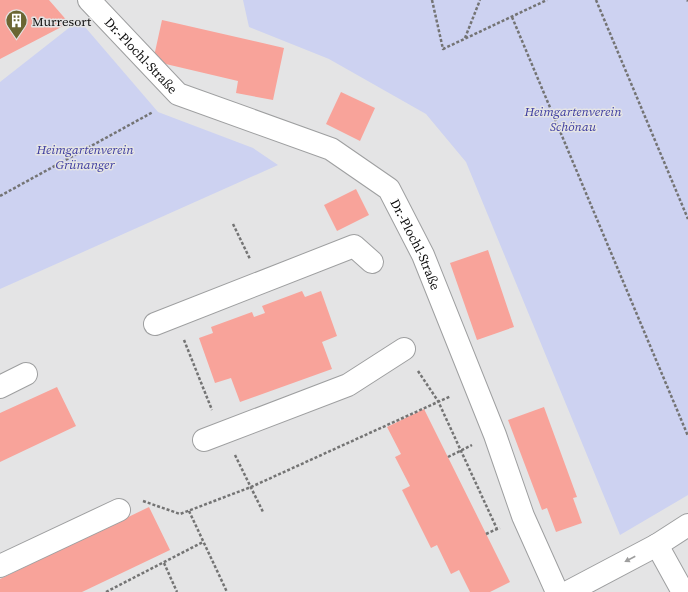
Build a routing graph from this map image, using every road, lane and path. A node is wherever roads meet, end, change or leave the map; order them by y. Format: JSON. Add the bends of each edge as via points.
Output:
{"nodes":[{"id":1,"x":89,"y":0,"type":"edge"},
{"id":2,"x":432,"y":0,"type":"edge"},
{"id":3,"x":480,"y":0,"type":"edge"},
{"id":4,"x":547,"y":0,"type":"edge"},
{"id":5,"x":596,"y":0,"type":"edge"},
{"id":6,"x":512,"y":17,"type":"junction"},
{"id":7,"x":465,"y":38,"type":"junction"},
{"id":8,"x":153,"y":112,"type":"dead end"},
{"id":9,"x":0,"y":196,"type":"edge"},
{"id":10,"x":688,"y":219,"type":"edge"},
{"id":11,"x":372,"y":262,"type":"dead end"},
{"id":12,"x":155,"y":324,"type":"dead end"},
{"id":13,"x":404,"y":349,"type":"joint"},
{"id":14,"x":26,"y":374,"type":"dead end"},
{"id":15,"x":0,"y":387,"type":"edge"},
{"id":16,"x":438,"y":401,"type":"junction"},
{"id":17,"x":688,"y":436,"type":"edge"},
{"id":18,"x":204,"y":440,"type":"dead end"},
{"id":19,"x":119,"y":510,"type":"joint"},
{"id":20,"x":188,"y":511,"type":"junction"},
{"id":21,"x":524,"y":516,"type":"junction"},
{"id":22,"x":688,"y":526,"type":"edge"},
{"id":23,"x":497,"y":529,"type":"junction"},
{"id":24,"x":486,"y":534,"type":"dead end"},
{"id":25,"x":203,"y":542,"type":"junction"},
{"id":26,"x":657,"y":545,"type":"junction"},
{"id":27,"x":164,"y":563,"type":"junction"},
{"id":28,"x":0,"y":566,"type":"edge"},
{"id":29,"x":106,"y":592,"type":"edge"},
{"id":30,"x":177,"y":592,"type":"edge"},
{"id":31,"x":227,"y":592,"type":"edge"},
{"id":32,"x":556,"y":592,"type":"edge"},
{"id":33,"x":568,"y":592,"type":"edge"},
{"id":34,"x":683,"y":592,"type":"edge"}],
"edges":[{"from":1,"to":21,"type":"street","name":"Dr.-Plochl-Straße","via":[[178,94],[331,148],[389,189],[423,254],[495,435]]},
{"from":2,"to":7,"type":"path","via":[[443,49]]},
{"from":3,"to":7,"type":"path"},
{"from":4,"to":6,"type":"path"},
{"from":5,"to":10,"type":"path"},
{"from":6,"to":7,"type":"path"},
{"from":6,"to":17,"type":"path"},
{"from":8,"to":9,"type":"path"},
{"from":11,"to":12,"type":"street","via":[[354,246]]},
{"from":13,"to":16,"type":"path"},
{"from":13,"to":18,"type":"street","via":[[348,385]]},
{"from":14,"to":15,"type":"street"},
{"from":16,"to":20,"type":"path","via":[[251,487]]},
{"from":16,"to":23,"type":"path"},
{"from":19,"to":20,"type":"path","via":[[142,500],[180,514]]},
{"from":19,"to":28,"type":"street"},
{"from":20,"to":25,"type":"path"},
{"from":21,"to":23,"type":"path"},
{"from":21,"to":32,"type":"street","name":"Dr.-Plochl-Straße"},
{"from":22,"to":26,"type":"street"},
{"from":23,"to":24,"type":"path"},
{"from":25,"to":27,"type":"path"},
{"from":25,"to":31,"type":"path"},
{"from":26,"to":33,"type":"street","one_way":true},
{"from":26,"to":34,"type":"street"},
{"from":27,"to":29,"type":"path"},
{"from":27,"to":30,"type":"path"}]}
